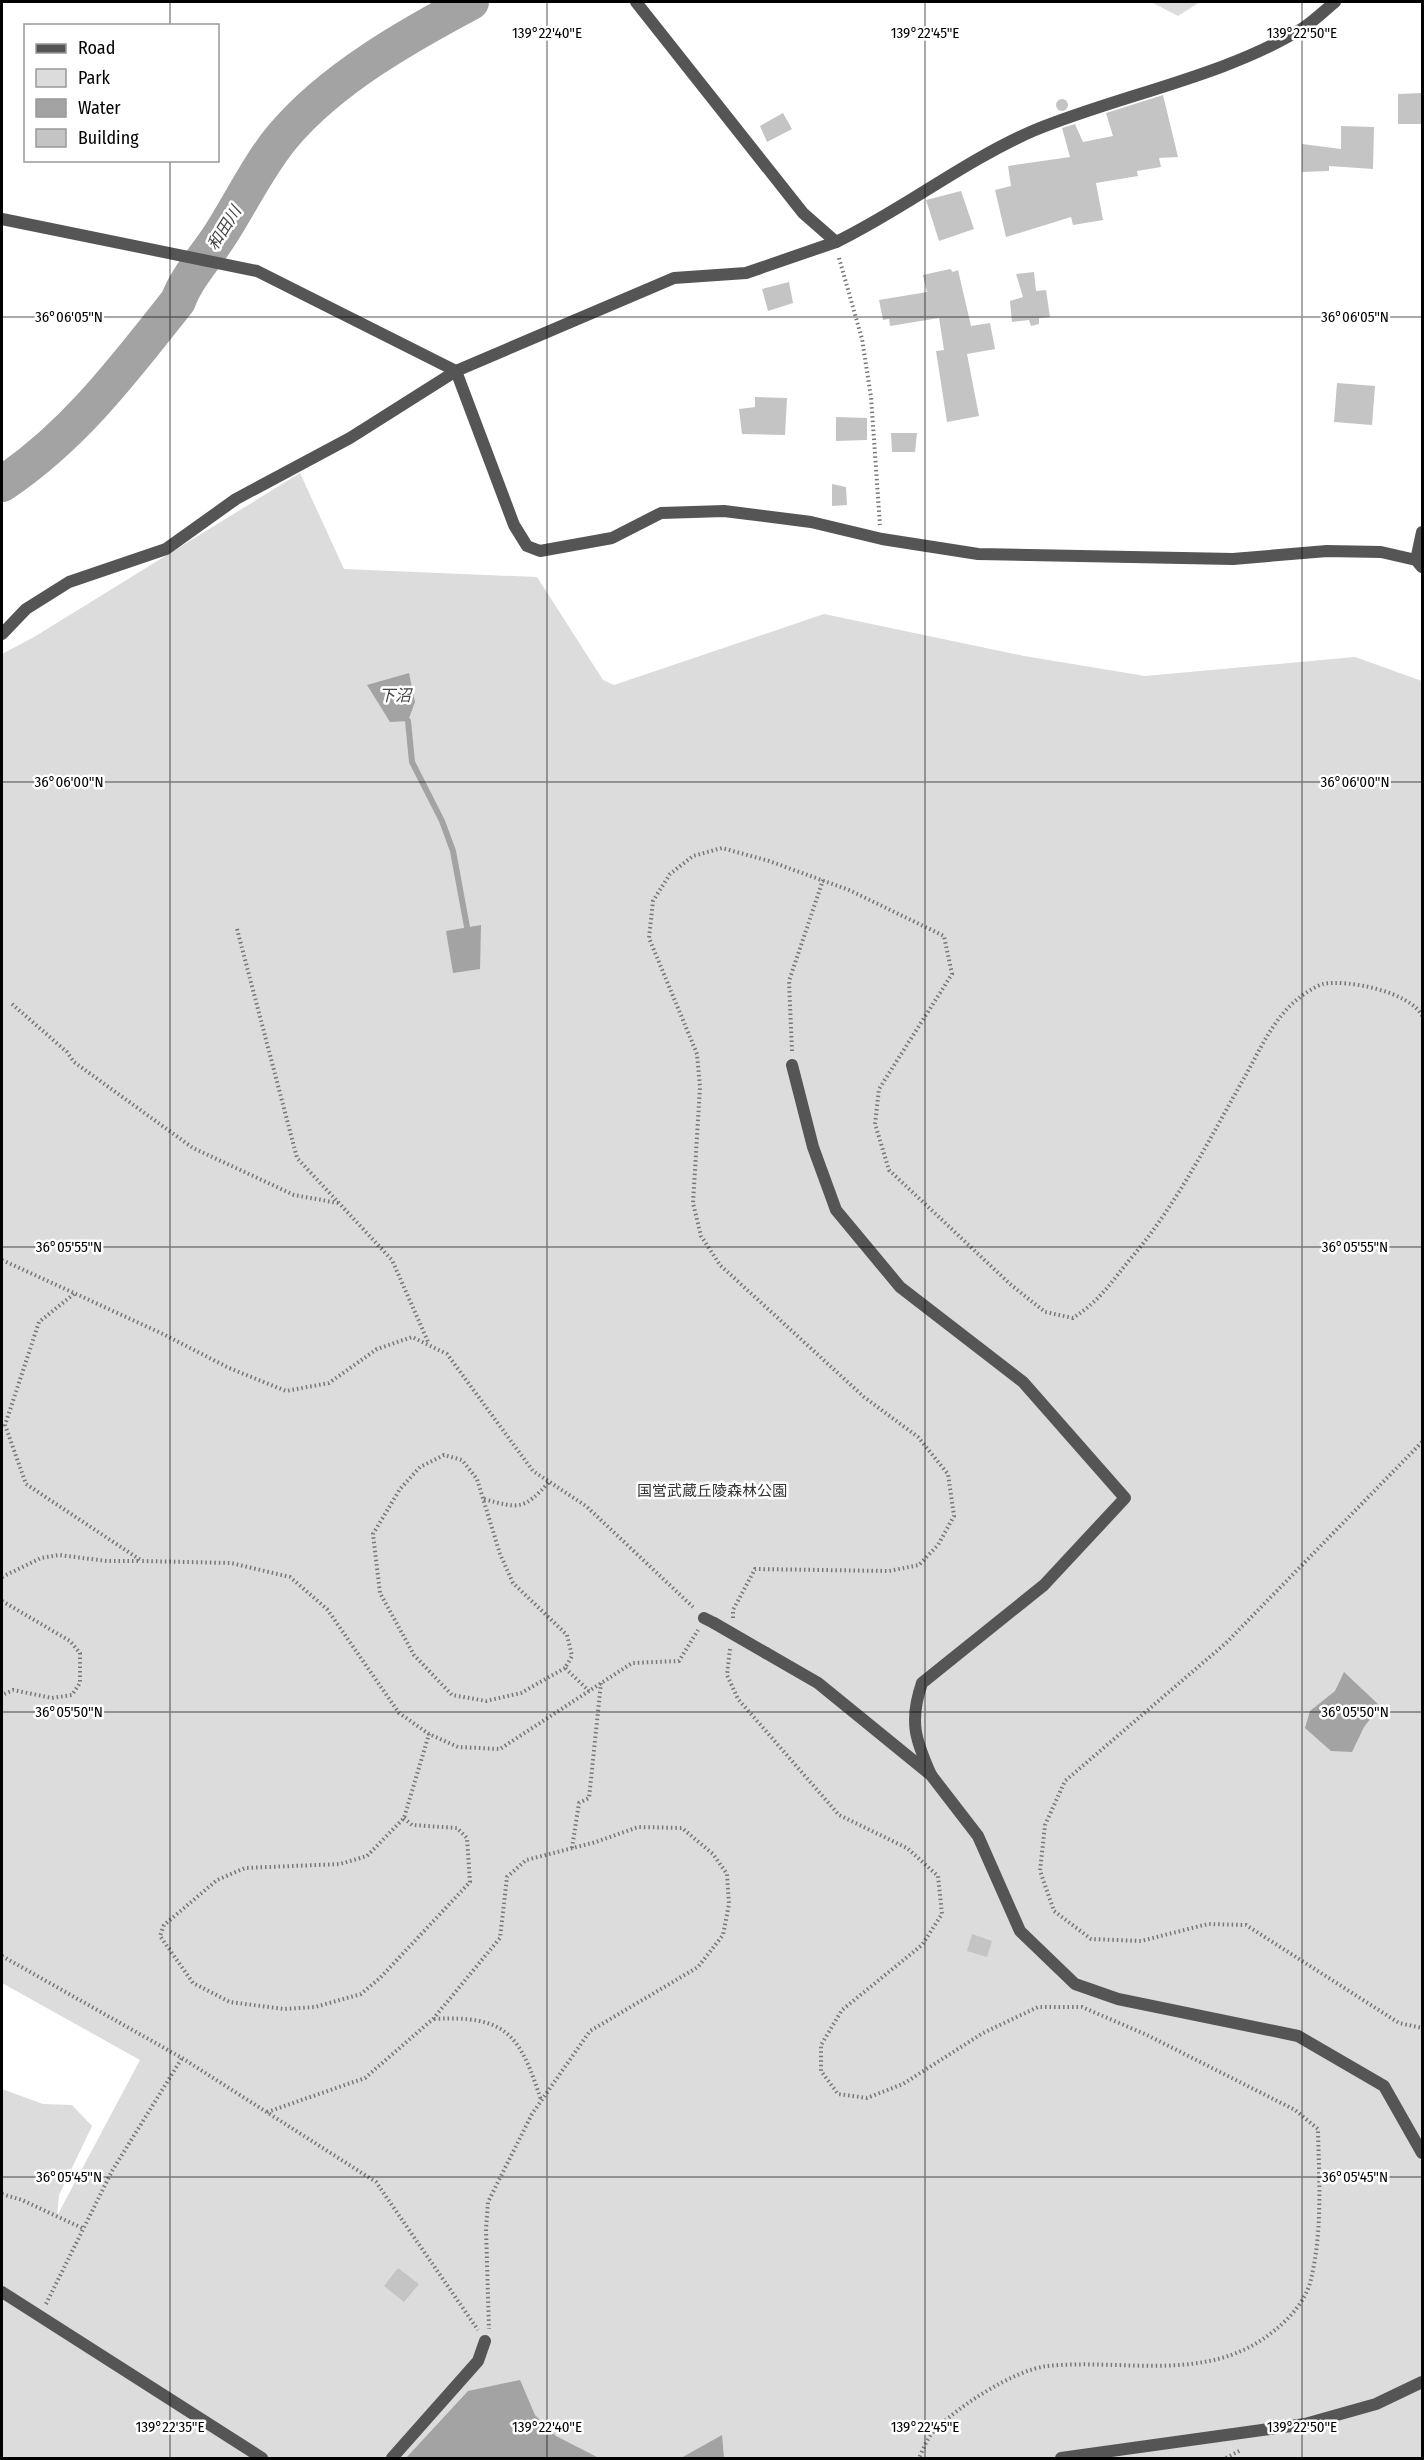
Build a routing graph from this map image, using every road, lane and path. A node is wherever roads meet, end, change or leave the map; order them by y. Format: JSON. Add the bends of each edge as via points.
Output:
{"nodes":[{"id":1,"x":636,"y":2,"type":"edge"},
{"id":2,"x":1335,"y":2,"type":"edge"},
{"id":3,"x":2,"y":219,"type":"edge"},
{"id":4,"x":836,"y":242,"type":"junction"},
{"id":5,"x":456,"y":371,"type":"junction"},
{"id":6,"x":1422,"y":532,"type":"edge"},
{"id":7,"x":882,"y":539,"type":"junction"},
{"id":8,"x":1419,"y":563,"type":"edge"},
{"id":9,"x":2,"y":634,"type":"edge"},
{"id":10,"x":823,"y":880,"type":"junction"},
{"id":11,"x":237,"y":929,"type":"dead end"},
{"id":12,"x":12,"y":1004,"type":"dead end"},
{"id":13,"x":1422,"y":1016,"type":"edge"},
{"id":14,"x":792,"y":1065,"type":"joint"},
{"id":15,"x":338,"y":1203,"type":"junction"},
{"id":16,"x":2,"y":1260,"type":"edge"},
{"id":17,"x":74,"y":1294,"type":"junction"},
{"id":18,"x":429,"y":1345,"type":"junction"},
{"id":19,"x":3,"y":1424,"type":"edge"},
{"id":20,"x":1422,"y":1442,"type":"edge"},
{"id":21,"x":549,"y":1482,"type":"junction"},
{"id":22,"x":483,"y":1499,"type":"junction"},
{"id":23,"x":142,"y":1561,"type":"junction"},
{"id":24,"x":2,"y":1577,"type":"edge"},
{"id":25,"x":2,"y":1601,"type":"edge"},
{"id":26,"x":709,"y":1620,"type":"junction"},
{"id":27,"x":732,"y":1621,"type":"dead end"},
{"id":28,"x":730,"y":1643,"type":"dead end"},
{"id":29,"x":565,"y":1668,"type":"junction"},
{"id":30,"x":601,"y":1683,"type":"junction"},
{"id":31,"x":589,"y":1690,"type":"junction"},
{"id":32,"x":2,"y":1695,"type":"edge"},
{"id":33,"x":429,"y":1734,"type":"junction"},
{"id":34,"x":931,"y":1775,"type":"junction"},
{"id":35,"x":404,"y":1818,"type":"junction"},
{"id":36,"x":572,"y":1848,"type":"junction"},
{"id":37,"x":2,"y":1956,"type":"edge"},
{"id":38,"x":433,"y":2019,"type":"junction"},
{"id":39,"x":1422,"y":2028,"type":"edge"},
{"id":40,"x":182,"y":2058,"type":"junction"},
{"id":41,"x":541,"y":2100,"type":"junction"},
{"id":42,"x":267,"y":2112,"type":"junction"},
{"id":43,"x":1422,"y":2153,"type":"edge"},
{"id":44,"x":2,"y":2194,"type":"edge"},
{"id":45,"x":82,"y":2228,"type":"junction"},
{"id":46,"x":2,"y":2292,"type":"edge"},
{"id":47,"x":41,"y":2316,"type":"junction"},
{"id":48,"x":485,"y":2341,"type":"junction"},
{"id":49,"x":1422,"y":2382,"type":"edge"},
{"id":50,"x":262,"y":2458,"type":"edge"},
{"id":51,"x":392,"y":2458,"type":"edge"},
{"id":52,"x":918,"y":2458,"type":"edge"},
{"id":53,"x":1061,"y":2458,"type":"edge"}],
"edges":[{"from":1,"to":4,"type":"street","via":[[803,213]]},
{"from":2,"to":4,"type":"street","via":[[1304,27],[1250,55],[1033,131]]},
{"from":3,"to":5,"type":"street","via":[[257,271]]},
{"from":4,"to":5,"type":"street","via":[[746,273],[674,278]]},
{"from":4,"to":7,"type":"path","via":[[862,339],[871,397]]},
{"from":5,"to":7,"type":"street","via":[[514,525],[533,549],[612,538],[661,513],[724,511],[811,522]]},
{"from":5,"to":9,"type":"street","via":[[350,438],[236,499],[166,549],[69,582],[26,609]]},
{"from":6,"to":8,"type":"street"},
{"from":7,"to":8,"type":"street","via":[[978,554],[1233,559],[1327,551],[1380,552]]},
{"from":10,"to":13,"type":"path","via":[[944,936],[952,974],[879,1089],[875,1124],[889,1170],[1045,1312],[1073,1318],[1092,1306],[1115,1281],[1167,1211],[1272,1030],[1299,998],[1322,984],[1349,984],[1386,991],[1420,1010]]},
{"from":10,"to":14,"type":"path","via":[[789,981]]},
{"from":10,"to":27,"type":"path","via":[[722,848],[693,856],[670,874],[653,901],[649,938],[697,1054],[700,1088],[693,1203],[701,1236],[720,1265],[864,1397],[918,1437],[948,1474],[954,1516],[938,1545],[919,1565],[889,1571],[755,1569],[733,1610]]},
{"from":11,"to":15,"type":"path","via":[[297,1158]]},
{"from":12,"to":15,"type":"path","via":[[74,1062],[193,1148],[294,1195]]},
{"from":14,"to":34,"type":"street","via":[[813,1147],[836,1210],[900,1287],[1023,1382],[1125,1498],[1044,1585],[922,1683],[914,1706],[915,1740]]},
{"from":15,"to":18,"type":"path","via":[[392,1260]]},
{"from":16,"to":17,"type":"path"},
{"from":17,"to":18,"type":"path","via":[[286,1391],[329,1383],[377,1349],[412,1337]]},
{"from":17,"to":19,"type":"path","via":[[39,1322]]},
{"from":18,"to":21,"type":"path","via":[[447,1354],[533,1471]]},
{"from":19,"to":23,"type":"path","via":[[26,1484]]},
{"from":20,"to":39,"type":"path","via":[[1226,1643],[1065,1781],[1045,1825],[1040,1871],[1054,1911],[1090,1939],[1141,1941],[1208,1924],[1246,1925],[1399,2023]]},
{"from":21,"to":22,"type":"path","via":[[531,1502],[514,1508]]},
{"from":21,"to":26,"type":"path","via":[[586,1506]]},
{"from":22,"to":29,"type":"path","via":[[513,1583],[567,1635],[572,1656]]},
{"from":22,"to":29,"type":"path","via":[[477,1479],[462,1460],[444,1455],[420,1467],[400,1489],[373,1533],[380,1593],[414,1655],[452,1695],[486,1701],[521,1693]]},
{"from":23,"to":24,"type":"path","via":[[59,1555],[41,1558]]},
{"from":23,"to":33,"type":"path","via":[[231,1563],[290,1577],[327,1609],[399,1713]]},
{"from":25,"to":32,"type":"path","via":[[70,1641],[80,1653],[80,1683],[72,1695],[52,1698],[13,1690]]},
{"from":26,"to":30,"type":"path","via":[[679,1661],[632,1663]]},
{"from":26,"to":34,"type":"street","bridge":true,"via":[[818,1683]]},
{"from":28,"to":52,"type":"path","via":[[728,1675],[738,1699],[839,1815],[907,1848],[938,1876],[942,1914],[921,1945],[842,2010],[821,2045],[821,2071],[838,2094],[867,2098],[903,2084],[983,2033],[1038,2007],[1082,2007],[1147,2035],[1295,2110],[1318,2129],[1319,2227],[1309,2285],[1289,2319],[1272,2333],[1239,2354],[1201,2364],[1046,2366],[989,2388],[933,2432]]},
{"from":29,"to":31,"type":"path"},
{"from":30,"to":31,"type":"path"},
{"from":30,"to":36,"type":"path","via":[[589,1798],[579,1803]]},
{"from":31,"to":33,"type":"path","via":[[500,1749],[458,1747]]},
{"from":33,"to":35,"type":"path"},
{"from":34,"to":43,"type":"street","via":[[978,1836],[1020,1931],[1075,1984],[1118,1999],[1298,2036],[1384,2086]]},
{"from":35,"to":35,"type":"path","via":[[367,1856],[340,1864],[245,1868],[217,1880],[164,1925],[160,1936],[193,1983],[230,2002],[284,2009],[315,2007],[361,1994],[470,1882],[467,1838],[456,1827],[412,1825]]},
{"from":36,"to":38,"type":"path","via":[[526,1860],[507,1877],[500,1938]]},
{"from":36,"to":41,"type":"path","via":[[638,1827],[682,1828],[713,1854],[727,1874],[729,1904],[723,1935],[698,1967],[590,2031]]},
{"from":37,"to":40,"type":"path"},
{"from":38,"to":41,"type":"path","via":[[469,2017],[505,2031],[520,2046]]},
{"from":38,"to":42,"type":"path","via":[[365,2078]]},
{"from":40,"to":42,"type":"path"},
{"from":40,"to":45,"type":"path","via":[[136,2129]]},
{"from":41,"to":48,"type":"path","via":[[488,2202],[489,2328]]},
{"from":42,"to":48,"type":"path","via":[[376,2182]]},
{"from":44,"to":45,"type":"path"},
{"from":45,"to":47,"type":"path"},
{"from":46,"to":47,"type":"street"},
{"from":47,"to":50,"type":"street"},
{"from":48,"to":51,"type":"street","via":[[478,2361]]},
{"from":49,"to":53,"type":"street","via":[[1376,2404],[1305,2424]]}]}
